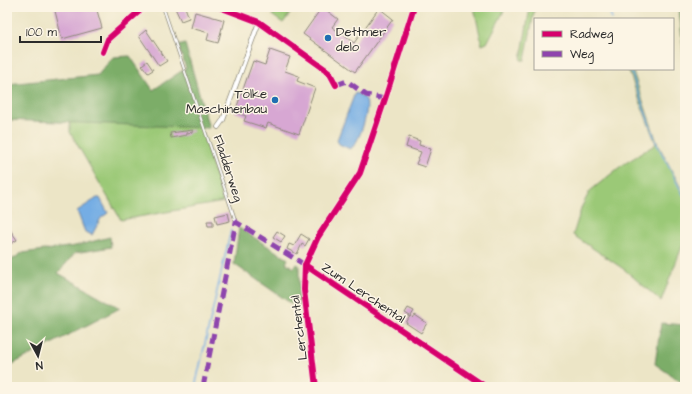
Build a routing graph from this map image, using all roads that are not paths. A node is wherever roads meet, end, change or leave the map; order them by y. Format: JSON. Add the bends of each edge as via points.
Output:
{"nodes":[{"id":1,"x":144,"y":7,"type":"edge"},
{"id":2,"x":163,"y":7,"type":"edge"},
{"id":3,"x":219,"y":7,"type":"edge"},
{"id":4,"x":414,"y":7,"type":"edge"},
{"id":5,"x":259,"y":22,"type":"junction"},
{"id":6,"x":103,"y":52,"type":"dead end"},
{"id":7,"x":336,"y":85,"type":"dead end"},
{"id":8,"x":218,"y":127,"type":"dead end"},
{"id":9,"x":236,"y":222,"type":"dead end"},
{"id":10,"x":305,"y":265,"type":"junction"},
{"id":11,"x":316,"y":387,"type":"edge"},
{"id":12,"x":486,"y":387,"type":"edge"}],
"edges":[{"from":1,"to":6,"type":"street","via":[[108,39]]},
{"from":2,"to":9,"type":"lane","name":"Fladderweg"},
{"from":3,"to":5,"type":"street"},
{"from":4,"to":10,"type":"street","name":"Zum Lerchental","via":[[360,173],[318,237]]},
{"from":5,"to":7,"type":"street","via":[[329,72]]},
{"from":5,"to":8,"type":"street","name":"Fladderweg","via":[[223,120]]},
{"from":10,"to":11,"type":"street","name":"Lerchental","via":[[304,290]]},
{"from":10,"to":12,"type":"street","name":"Zum Lerchental"}]}
